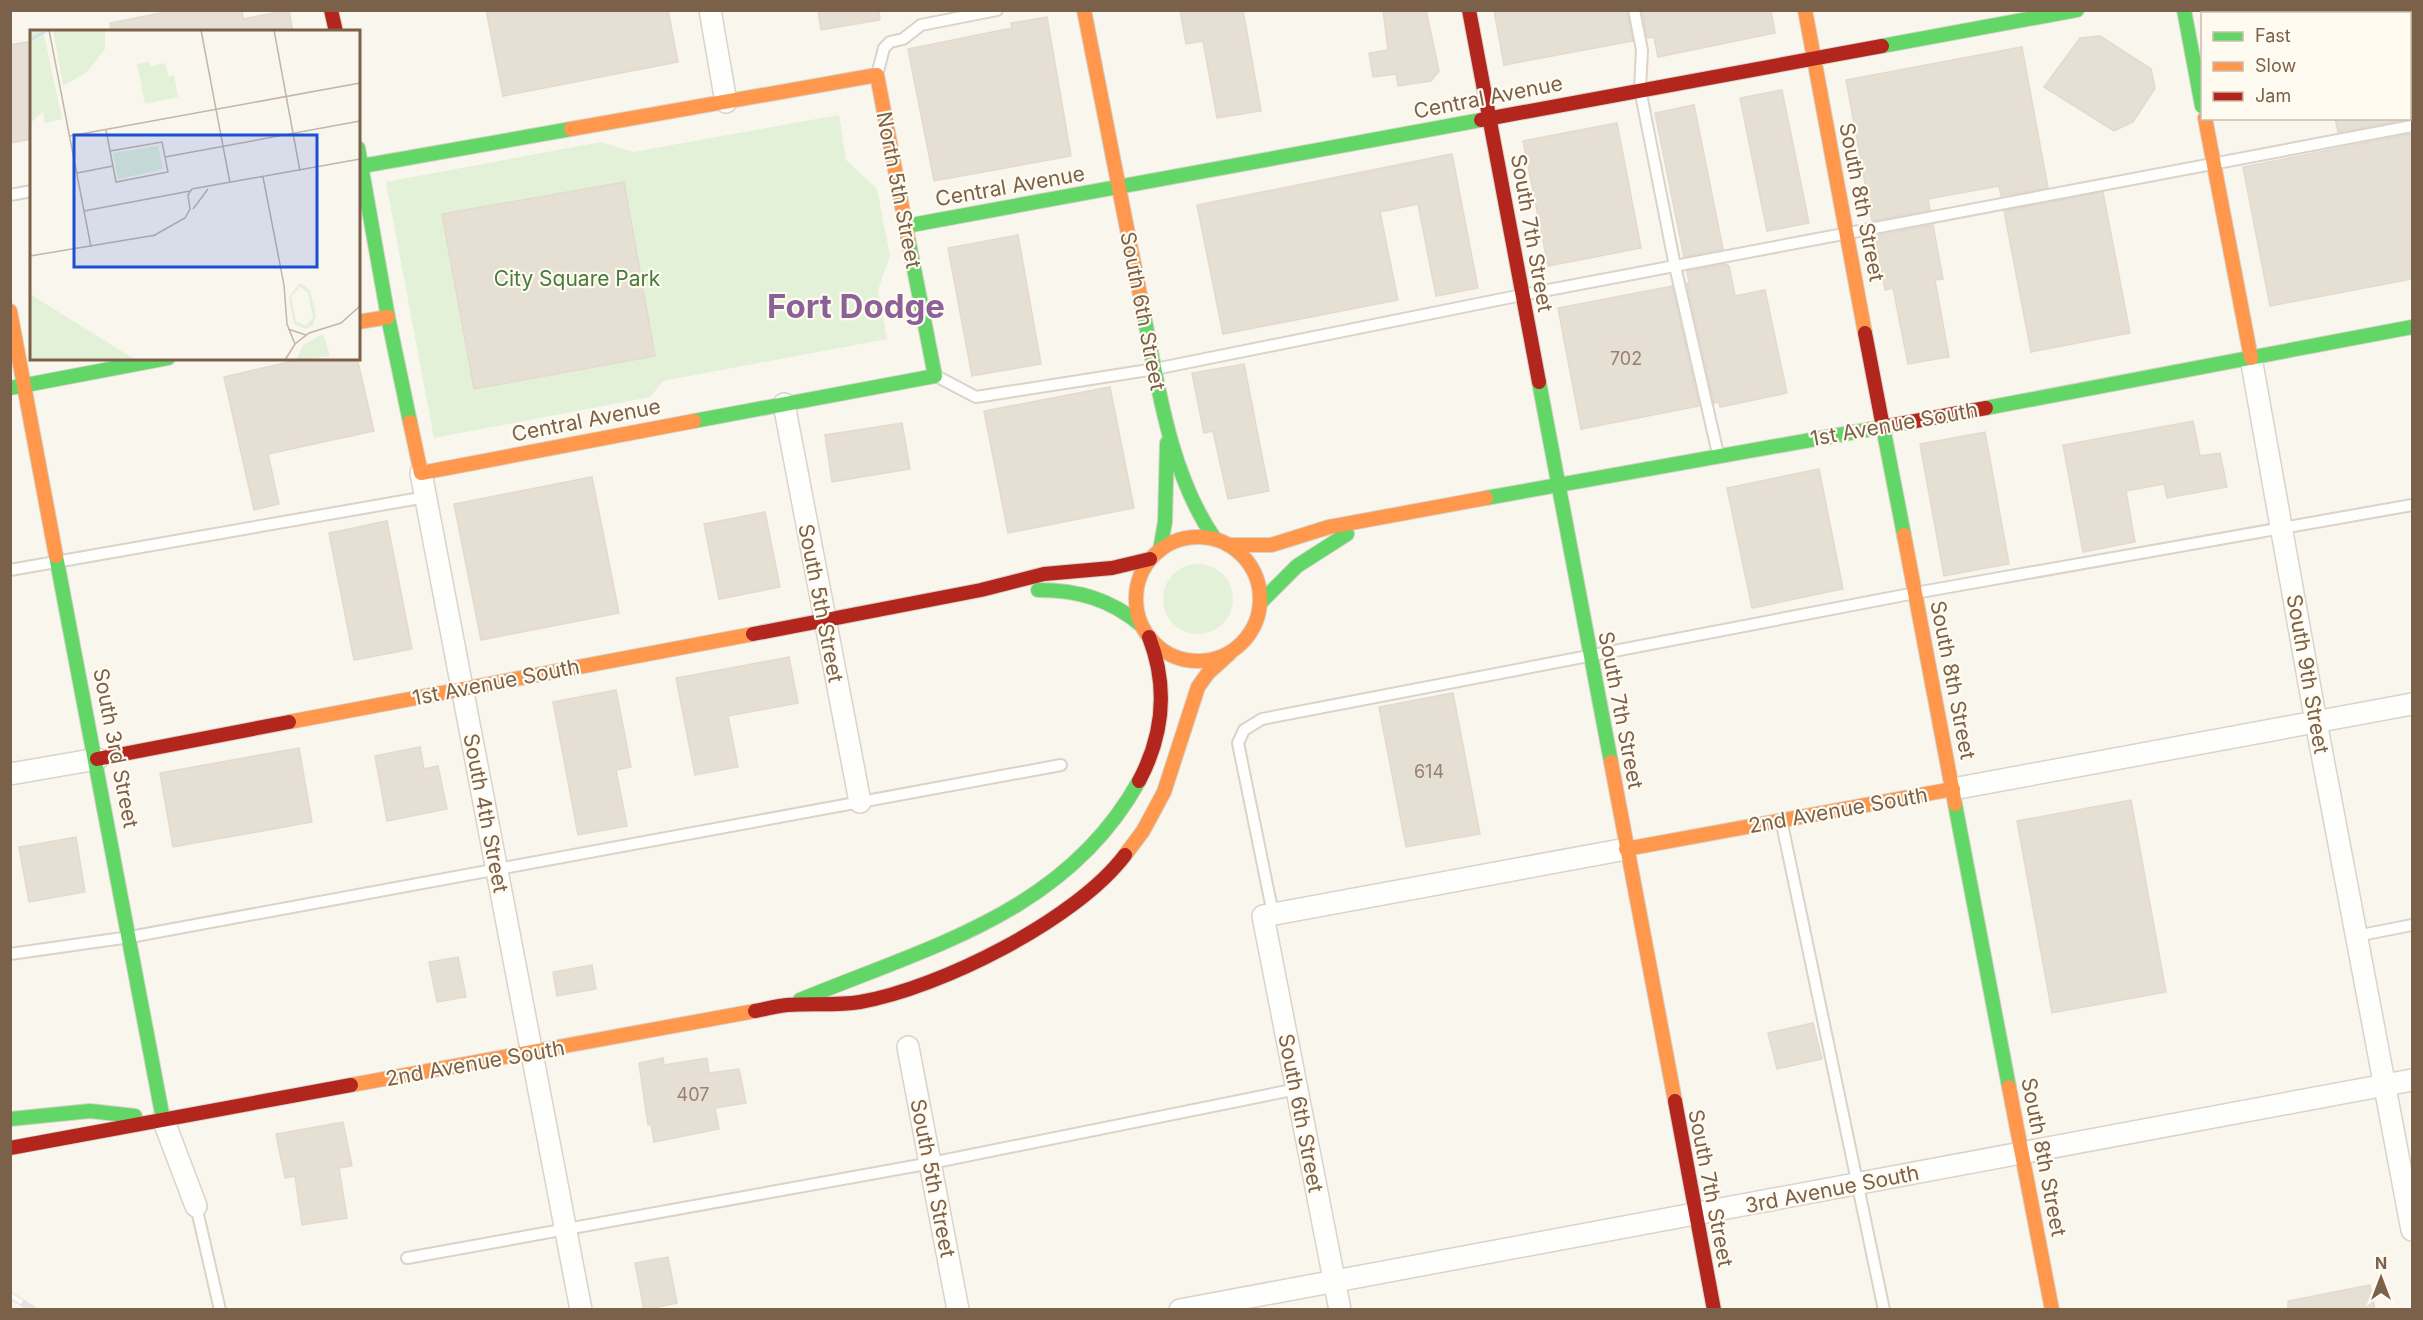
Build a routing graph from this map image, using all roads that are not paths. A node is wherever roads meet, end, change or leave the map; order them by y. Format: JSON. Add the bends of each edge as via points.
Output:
{"nodes":[{"id":1,"x":331,"y":10,"type":"edge"},
{"id":2,"x":710,"y":10,"type":"edge"},
{"id":3,"x":997,"y":10,"type":"edge"},
{"id":4,"x":1084,"y":10,"type":"edge"},
{"id":5,"x":1469,"y":10,"type":"edge"},
{"id":6,"x":1634,"y":10,"type":"edge"},
{"id":7,"x":1805,"y":10,"type":"edge"},
{"id":8,"x":2077,"y":10,"type":"edge"},
{"id":9,"x":2184,"y":10,"type":"edge"},
{"id":10,"x":336,"y":30,"type":"edge"},
{"id":11,"x":1814,"y":58,"type":"junction"},
{"id":12,"x":877,"y":75,"type":"junction"},
{"id":13,"x":1640,"y":89,"type":"junction"},
{"id":14,"x":2201,"y":101,"type":"edge"},
{"id":15,"x":726,"y":102,"type":"junction"},
{"id":16,"x":1490,"y":118,"type":"junction"},
{"id":17,"x":2205,"y":120,"type":"edge"},
{"id":18,"x":2412,"y":126,"type":"edge"},
{"id":19,"x":360,"y":157,"type":"edge"},
{"id":20,"x":2214,"y":164,"type":"junction"},
{"id":21,"x":362,"y":166,"type":"junction"},
{"id":22,"x":1120,"y":188,"type":"junction"},
{"id":23,"x":30,"y":191,"type":"edge"},
{"id":24,"x":10,"y":195,"type":"edge"},
{"id":25,"x":906,"y":226,"type":"junction"},
{"id":26,"x":1847,"y":234,"type":"junction"},
{"id":27,"x":1675,"y":266,"type":"junction"},
{"id":28,"x":1522,"y":295,"type":"junction"},
{"id":29,"x":10,"y":311,"type":"edge"},
{"id":30,"x":388,"y":317,"type":"junction"},
{"id":31,"x":360,"y":322,"type":"edge"},
{"id":32,"x":2412,"y":327,"type":"edge"},
{"id":33,"x":2251,"y":358,"type":"junction"},
{"id":34,"x":158,"y":360,"type":"edge"},
{"id":35,"x":1155,"y":369,"type":"junction"},
{"id":36,"x":935,"y":376,"type":"junction"},
{"id":37,"x":17,"y":387,"type":"edge"},
{"id":38,"x":784,"y":404,"type":"junction"},
{"id":39,"x":1883,"y":427,"type":"junction"},
{"id":40,"x":1167,"y":434,"type":"junction"},
{"id":41,"x":1718,"y":455,"type":"junction"},
{"id":42,"x":421,"y":473,"type":"junction"},
{"id":43,"x":1557,"y":484,"type":"junction"},
{"id":44,"x":426,"y":497,"type":"junction"},
{"id":45,"x":2412,"y":505,"type":"edge"},
{"id":46,"x":1375,"y":520,"type":"junction"},
{"id":47,"x":2282,"y":529,"type":"junction"},
{"id":48,"x":1215,"y":539,"type":"junction"},
{"id":49,"x":1229,"y":545,"type":"junction"},
{"id":50,"x":1155,"y":555,"type":"junction"},
{"id":51,"x":59,"y":561,"type":"junction"},
{"id":52,"x":10,"y":570,"type":"edge"},
{"id":53,"x":981,"y":590,"type":"junction"},
{"id":54,"x":1915,"y":593,"type":"junction"},
{"id":55,"x":1261,"y":602,"type":"junction"},
{"id":56,"x":823,"y":620,"type":"junction"},
{"id":57,"x":1141,"y":625,"type":"junction"},
{"id":58,"x":1149,"y":637,"type":"junction"},
{"id":59,"x":1229,"y":654,"type":"junction"},
{"id":60,"x":1590,"y":656,"type":"junction"},
{"id":61,"x":462,"y":689,"type":"junction"},
{"id":62,"x":2412,"y":704,"type":"edge"},
{"id":63,"x":2316,"y":722,"type":"junction"},
{"id":64,"x":97,"y":759,"type":"junction"},
{"id":65,"x":1061,"y":765,"type":"dead end"},
{"id":66,"x":10,"y":774,"type":"edge"},
{"id":67,"x":1953,"y":789,"type":"junction"},
{"id":68,"x":860,"y":802,"type":"junction"},
{"id":69,"x":1781,"y":820,"type":"junction"},
{"id":70,"x":1626,"y":849,"type":"junction"},
{"id":71,"x":497,"y":870,"type":"junction"},
{"id":72,"x":1268,"y":915,"type":"junction"},
{"id":73,"x":2412,"y":925,"type":"edge"},
{"id":74,"x":2356,"y":936,"type":"junction"},
{"id":75,"x":130,"y":937,"type":"junction"},
{"id":76,"x":10,"y":954,"type":"edge"},
{"id":77,"x":787,"y":1005,"type":"junction"},
{"id":78,"x":908,"y":1047,"type":"dead end"},
{"id":79,"x":532,"y":1053,"type":"junction"},
{"id":80,"x":2412,"y":1080,"type":"edge"},
{"id":81,"x":2385,"y":1085,"type":"junction"},
{"id":82,"x":1297,"y":1089,"type":"junction"},
{"id":83,"x":10,"y":1119,"type":"edge"},
{"id":84,"x":163,"y":1119,"type":"junction"},
{"id":85,"x":10,"y":1148,"type":"edge"},
{"id":86,"x":2022,"y":1153,"type":"junction"},
{"id":87,"x":931,"y":1162,"type":"junction"},
{"id":88,"x":1858,"y":1184,"type":"junction"},
{"id":89,"x":196,"y":1206,"type":"joint"},
{"id":90,"x":1694,"y":1214,"type":"junction"},
{"id":91,"x":2412,"y":1230,"type":"edge"},
{"id":92,"x":566,"y":1231,"type":"junction"},
{"id":93,"x":407,"y":1258,"type":"dead end"},
{"id":94,"x":1334,"y":1282,"type":"junction"},
{"id":95,"x":220,"y":1310,"type":"edge"},
{"id":96,"x":581,"y":1310,"type":"edge"},
{"id":97,"x":958,"y":1310,"type":"edge"},
{"id":98,"x":1180,"y":1310,"type":"edge"},
{"id":99,"x":1340,"y":1310,"type":"edge"},
{"id":100,"x":1714,"y":1310,"type":"edge"},
{"id":101,"x":1884,"y":1310,"type":"edge"},
{"id":102,"x":2052,"y":1310,"type":"edge"}],
"edges":[{"from":1,"to":10,"type":"main road"},
{"from":2,"to":15,"type":"street"},
{"from":3,"to":12,"type":"lane","via":[[921,25],[884,48]]},
{"from":4,"to":22,"type":"main road","name":"South 6th Street"},
{"from":5,"to":16,"type":"main road","name":"South 7th Street"},
{"from":6,"to":13,"type":"lane","via":[[1642,50]]},
{"from":7,"to":11,"type":"main road","name":"South 8th Street"},
{"from":8,"to":11,"type":"main road","name":"Central Avenue"},
{"from":9,"to":14,"type":"main road"},
{"from":11,"to":13,"type":"main road","name":"Central Avenue"},
{"from":11,"to":26,"type":"main road","name":"South 8th Street"},
{"from":12,"to":15,"type":"main road"},
{"from":12,"to":25,"type":"main road","name":"North 5th Street"},
{"from":13,"to":16,"type":"main road","name":"Central Avenue"},
{"from":13,"to":27,"type":"lane"},
{"from":15,"to":21,"type":"main road"},
{"from":16,"to":22,"type":"main road","name":"Central Avenue"},
{"from":16,"to":28,"type":"main road","name":"South 7th Street"},
{"from":17,"to":20,"type":"main road","name":"South 9th Street"},
{"from":18,"to":20,"type":"lane"},
{"from":19,"to":21,"type":"main road","name":"South 4th Street"},
{"from":20,"to":26,"type":"lane"},
{"from":20,"to":33,"type":"main road","name":"South 9th Street"},
{"from":21,"to":30,"type":"main road","name":"South 4th Street"},
{"from":22,"to":25,"type":"main road","name":"Central Avenue"},
{"from":22,"to":35,"type":"main road","name":"South 6th Street"},
{"from":23,"to":24,"type":"lane"},
{"from":25,"to":36,"type":"main road","name":"North 5th Street"},
{"from":26,"to":27,"type":"lane"},
{"from":26,"to":39,"type":"main road","name":"South 8th Street"},
{"from":27,"to":28,"type":"lane"},
{"from":27,"to":41,"type":"lane"},
{"from":28,"to":35,"type":"lane"},
{"from":28,"to":43,"type":"main road","name":"South 7th Street"},
{"from":29,"to":37,"type":"main road","name":"South 3rd Street"},
{"from":30,"to":31,"type":"main road"},
{"from":30,"to":42,"type":"main road","name":"South 4th Street"},
{"from":32,"to":33,"type":"main road","name":"1st Avenue South"},
{"from":33,"to":39,"type":"main road","name":"1st Avenue South"},
{"from":33,"to":47,"type":"street","name":"South 9th Street"},
{"from":34,"to":37,"type":"main road"},
{"from":35,"to":36,"type":"lane","via":[[976,397]]},
{"from":35,"to":40,"type":"main road","name":"South 6th Street"},
{"from":36,"to":38,"type":"main road","name":"Central Avenue"},
{"from":37,"to":51,"type":"main road","name":"South 3rd Street"},
{"from":38,"to":42,"type":"main road","name":"Central Avenue"},
{"from":38,"to":56,"type":"street","name":"South 5th Street"},
{"from":39,"to":41,"type":"main road","name":"1st Avenue South"},
{"from":39,"to":54,"type":"main road","name":"South 8th Street"},
{"from":40,"to":48,"type":"main road","name":"South 6th Street","via":[[1181,460],[1197,514]]},
{"from":40,"to":50,"type":"main road","name":"South 6th Street","via":[[1164,464],[1168,515]]},
{"from":41,"to":43,"type":"main road","name":"1st Avenue South"},
{"from":42,"to":44,"type":"street","name":"South 4th Street"},
{"from":43,"to":46,"type":"main road","name":"1st Avenue South"},
{"from":43,"to":60,"type":"main road","name":"South 7th Street"},
{"from":44,"to":51,"type":"lane"},
{"from":44,"to":61,"type":"street","name":"South 4th Street"},
{"from":45,"to":47,"type":"lane"},
{"from":46,"to":49,"type":"main road","name":"1st Avenue South","via":[[1309,532],[1271,545]]},
{"from":46,"to":55,"type":"main road","name":"1st Avenue South","via":[[1316,551]]},
{"from":47,"to":54,"type":"lane"},
{"from":47,"to":63,"type":"street","name":"South 9th Street"},
{"from":48,"to":49,"type":"main road","name":"1st Avenue South"},
{"from":48,"to":50,"type":"main road","name":"1st Avenue South","via":[[1184,538]]},
{"from":49,"to":55,"type":"main road","name":"1st Avenue South","via":[[1250,564],[1257,577]]},
{"from":50,"to":53,"type":"main road","name":"1st Avenue South","via":[[1112,568],[1044,574]]},
{"from":50,"to":57,"type":"main road","name":"1st Avenue South","via":[[1138,583]]},
{"from":51,"to":52,"type":"lane"},
{"from":51,"to":64,"type":"main road","name":"South 3rd Street"},
{"from":53,"to":56,"type":"main road","name":"1st Avenue South"},
{"from":53,"to":57,"type":"main road","name":"1st Avenue South","via":[[1064,590],[1094,596],[1126,611]]},
{"from":54,"to":60,"type":"lane"},
{"from":54,"to":67,"type":"main road","name":"South 8th Street"},
{"from":55,"to":59,"type":"main road","name":"1st Avenue South","via":[[1249,636]]},
{"from":56,"to":61,"type":"main road","name":"1st Avenue South"},
{"from":56,"to":68,"type":"street","name":"South 5th Street"},
{"from":57,"to":58,"type":"main road","name":"1st Avenue South"},
{"from":58,"to":59,"type":"main road","name":"1st Avenue South","via":[[1166,653],[1192,662]]},
{"from":58,"to":77,"type":"main road","name":"2nd Avenue South","via":[[1159,663],[1162,692],[1152,752],[1120,812],[1069,871],[991,923]]},
{"from":59,"to":77,"type":"main road","name":"2nd Avenue South","via":[[1197,689],[1167,785],[1144,829],[1119,864],[1081,900],[1006,948],[921,984],[858,1003]]},
{"from":60,"to":70,"type":"main road","name":"South 7th Street"},
{"from":60,"to":72,"type":"lane","via":[[1262,719],[1244,730],[1238,743]]},
{"from":61,"to":64,"type":"main road","name":"1st Avenue South"},
{"from":61,"to":71,"type":"street","name":"South 4th Street"},
{"from":62,"to":63,"type":"street","name":"2nd Avenue South"},
{"from":63,"to":67,"type":"street","name":"2nd Avenue South"},
{"from":63,"to":74,"type":"street","name":"South 9th Street"},
{"from":64,"to":66,"type":"street","name":"1st Avenue South"},
{"from":64,"to":75,"type":"main road","name":"South 3rd Street"},
{"from":65,"to":68,"type":"lane"},
{"from":67,"to":69,"type":"main road","name":"2nd Avenue South"},
{"from":67,"to":86,"type":"main road","name":"South 8th Street"},
{"from":68,"to":71,"type":"lane"},
{"from":69,"to":70,"type":"main road","name":"2nd Avenue South"},
{"from":69,"to":88,"type":"lane"},
{"from":70,"to":72,"type":"street","name":"2nd Avenue South"},
{"from":70,"to":90,"type":"main road","name":"South 7th Street"},
{"from":71,"to":75,"type":"lane"},
{"from":71,"to":79,"type":"street","name":"South 4th Street"},
{"from":72,"to":82,"type":"street","name":"South 6th Street"},
{"from":73,"to":74,"type":"lane"},
{"from":74,"to":81,"type":"street","name":"South 9th Street"},
{"from":75,"to":76,"type":"lane"},
{"from":75,"to":84,"type":"main road","name":"South 3rd Street"},
{"from":77,"to":79,"type":"main road","name":"2nd Avenue South"},
{"from":78,"to":87,"type":"street","name":"South 5th Street"},
{"from":79,"to":84,"type":"main road","name":"2nd Avenue South"},
{"from":79,"to":92,"type":"street","name":"South 4th Street"},
{"from":80,"to":81,"type":"street","name":"3rd Avenue South"},
{"from":81,"to":86,"type":"street","name":"3rd Avenue South"},
{"from":81,"to":91,"type":"street","name":"South 9th Street"},
{"from":82,"to":87,"type":"lane"},
{"from":82,"to":94,"type":"street","name":"South 6th Street"},
{"from":83,"to":84,"type":"main road","via":[[90,1111]]},
{"from":84,"to":85,"type":"main road"},
{"from":84,"to":89,"type":"street"},
{"from":86,"to":88,"type":"street","name":"3rd Avenue South"},
{"from":86,"to":102,"type":"main road","name":"South 8th Street"},
{"from":87,"to":92,"type":"lane"},
{"from":87,"to":97,"type":"street","name":"South 5th Street"},
{"from":88,"to":90,"type":"street","name":"3rd Avenue South"},
{"from":88,"to":101,"type":"lane"},
{"from":89,"to":95,"type":"lane"},
{"from":90,"to":94,"type":"street","name":"3rd Avenue South"},
{"from":90,"to":100,"type":"main road","name":"South 7th Street"},
{"from":92,"to":93,"type":"lane"},
{"from":92,"to":96,"type":"street","name":"South 4th Street"},
{"from":94,"to":98,"type":"street","name":"3rd Avenue South"},
{"from":94,"to":99,"type":"street","name":"South 6th Street"}]}
